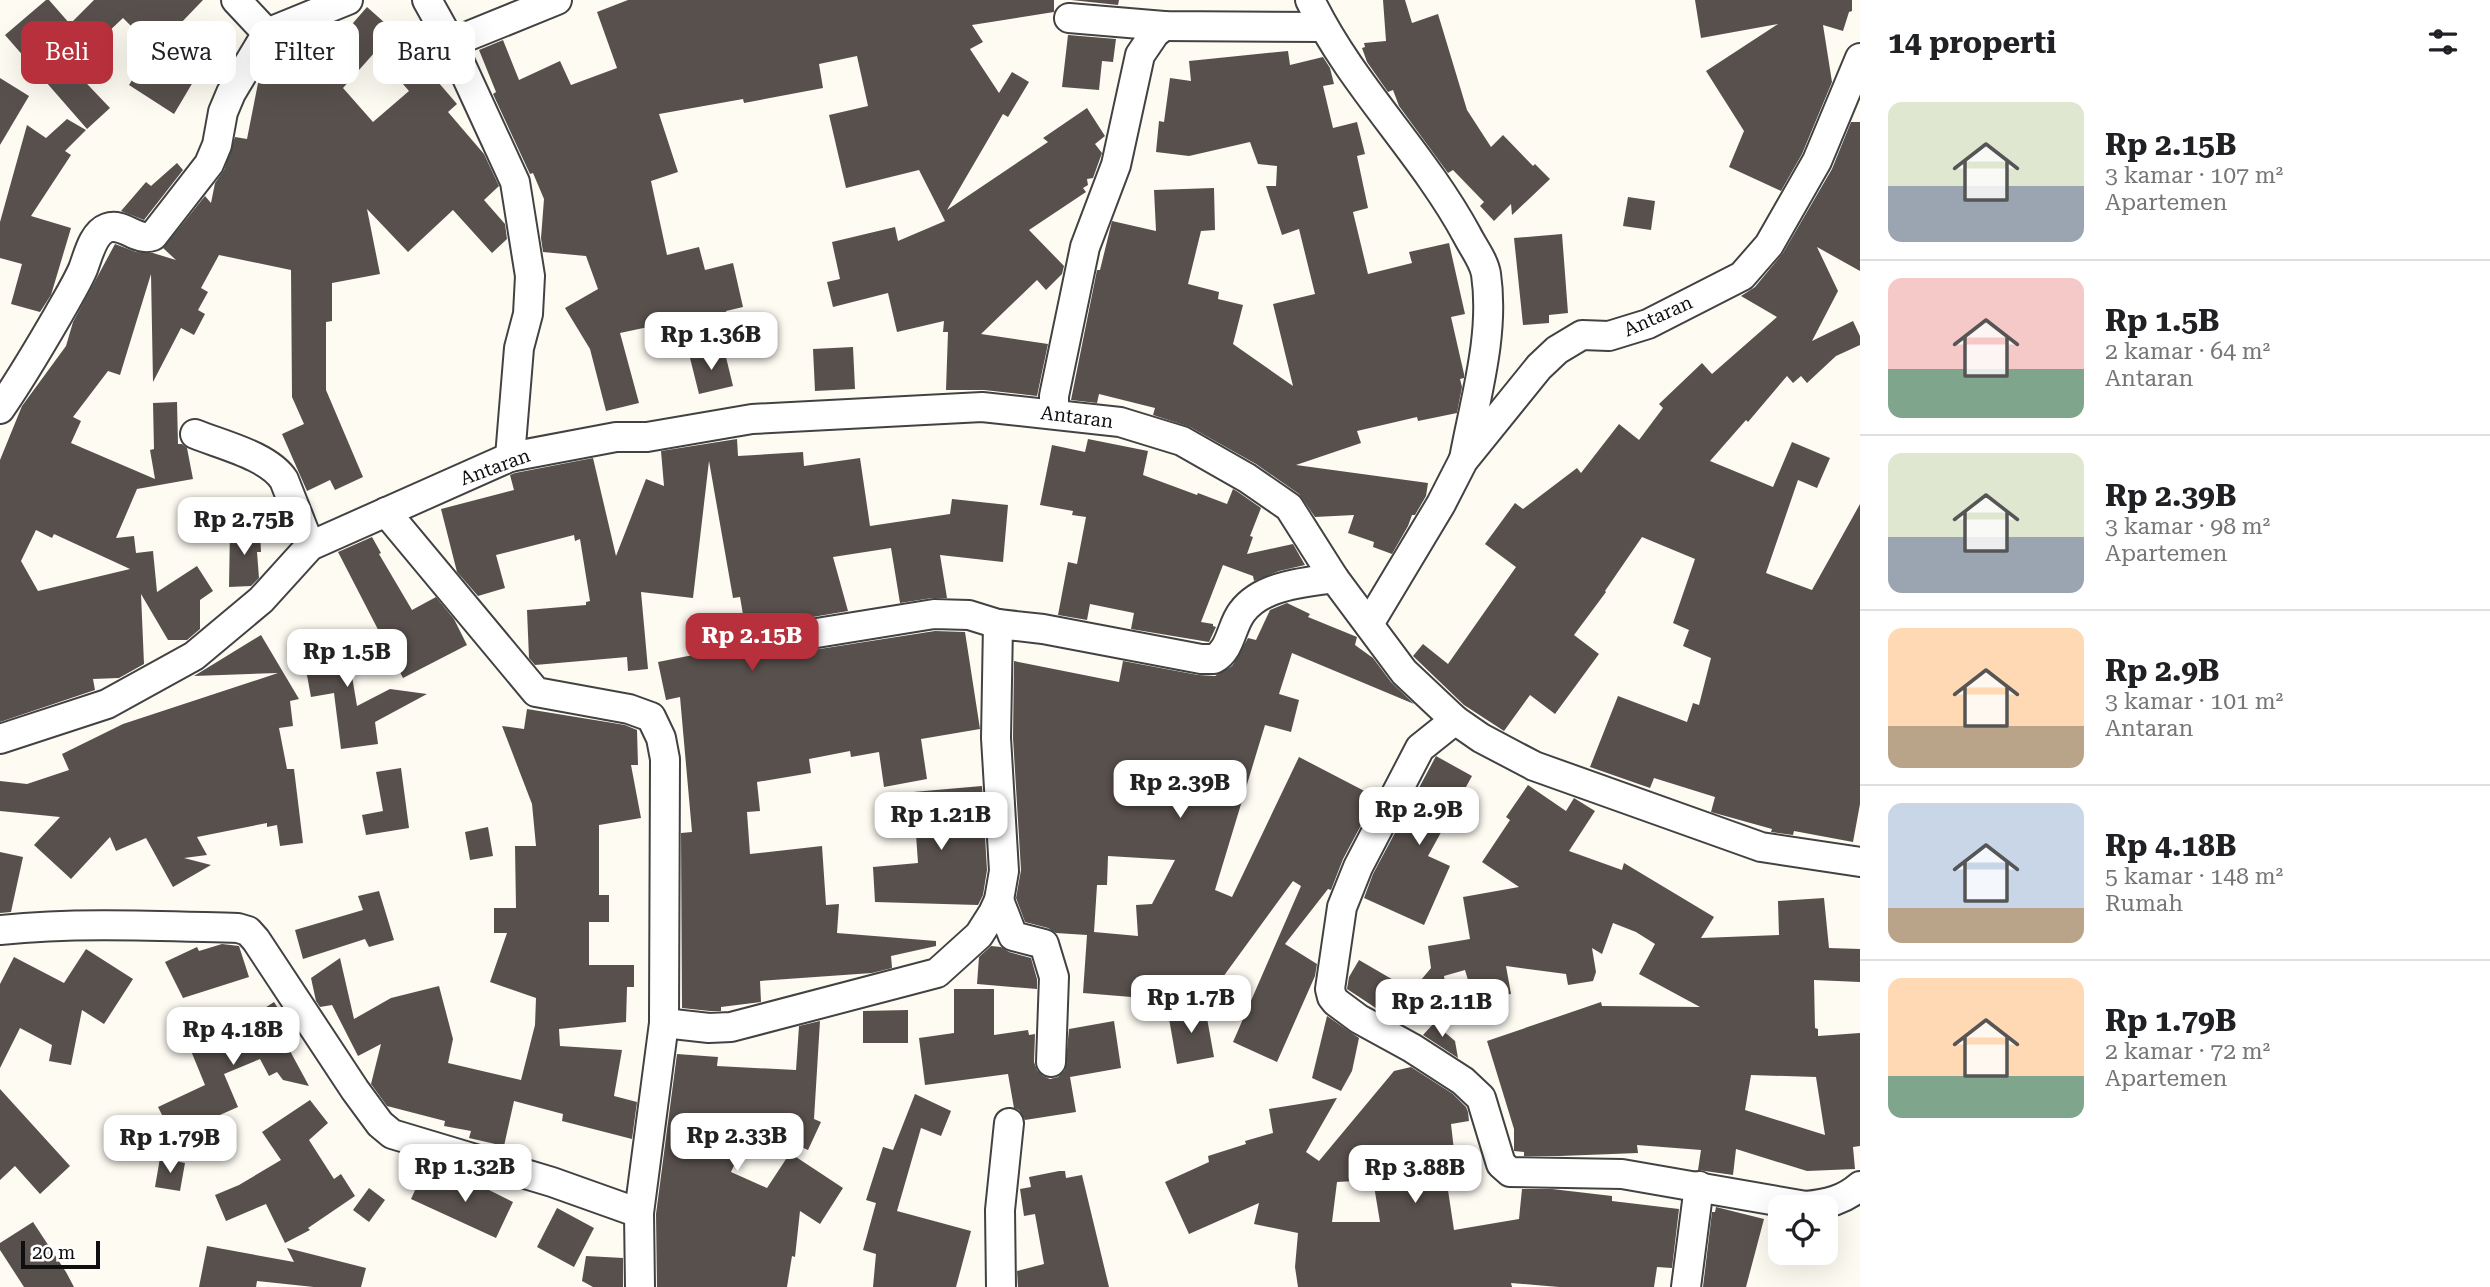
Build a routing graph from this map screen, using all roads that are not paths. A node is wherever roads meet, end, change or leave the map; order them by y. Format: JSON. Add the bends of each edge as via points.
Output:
{"nodes":[{"id":1,"x":236,"y":0,"type":"edge"},
{"id":2,"x":348,"y":0,"type":"edge"},
{"id":3,"x":427,"y":0,"type":"edge"},
{"id":4,"x":557,"y":0,"type":"edge"},
{"id":5,"x":1310,"y":0,"type":"edge"},
{"id":6,"x":1069,"y":18,"type":"dead end"},
{"id":7,"x":256,"y":21,"type":"edge"},
{"id":8,"x":296,"y":21,"type":"edge"},
{"id":9,"x":439,"y":21,"type":"edge"},
{"id":10,"x":1164,"y":26,"type":"junction"},
{"id":11,"x":1323,"y":27,"type":"junction"},
{"id":12,"x":475,"y":33,"type":"edge"},
{"id":13,"x":1860,"y":58,"type":"edge"},
{"id":14,"x":250,"y":61,"type":"edge"},
{"id":15,"x":470,"y":84,"type":"edge"},
{"id":16,"x":0,"y":409,"type":"edge"},
{"id":17,"x":1054,"y":413,"type":"junction"},
{"id":18,"x":195,"y":434,"type":"dead end"},
{"id":19,"x":510,"y":457,"type":"junction"},
{"id":20,"x":1463,"y":461,"type":"junction"},
{"id":21,"x":386,"y":512,"type":"junction"},
{"id":22,"x":310,"y":546,"type":"junction"},
{"id":23,"x":1334,"y":578,"type":"junction"},
{"id":24,"x":998,"y":624,"type":"junction"},
{"id":25,"x":1369,"y":624,"type":"junction"},
{"id":26,"x":792,"y":637,"type":"dead end"},
{"id":27,"x":1455,"y":720,"type":"junction"},
{"id":28,"x":0,"y":739,"type":"edge"},
{"id":29,"x":1860,"y":862,"type":"edge"},
{"id":30,"x":999,"y":900,"type":"junction"},
{"id":31,"x":0,"y":930,"type":"edge"},
{"id":32,"x":664,"y":1023,"type":"junction"},
{"id":33,"x":1051,"y":1062,"type":"dead end"},
{"id":34,"x":1009,"y":1123,"type":"dead end"},
{"id":35,"x":1699,"y":1186,"type":"junction"},
{"id":36,"x":1860,"y":1186,"type":"edge"},
{"id":37,"x":639,"y":1213,"type":"junction"},
{"id":38,"x":640,"y":1287,"type":"edge"},
{"id":39,"x":1001,"y":1287,"type":"edge"},
{"id":40,"x":1686,"y":1287,"type":"edge"}],
"edges":[{"from":1,"to":7,"type":"street"},
{"from":2,"to":8,"type":"street"},
{"from":3,"to":9,"type":"street"},
{"from":4,"to":12,"type":"street"},
{"from":5,"to":11,"type":"street"},
{"from":6,"to":10,"type":"street"},
{"from":10,"to":11,"type":"street"},
{"from":10,"to":17,"type":"street","via":[[1140,55],[1116,165],[1085,247]]},
{"from":11,"to":20,"type":"street","via":[[1451,206],[1486,270],[1486,336]]},
{"from":13,"to":20,"type":"street","name":"Antaran","via":[[1793,207],[1742,276],[1648,324],[1609,336],[1582,335],[1557,350]]},
{"from":14,"to":16,"type":"street","via":[[223,112],[209,164],[153,236],[146,239],[114,227],[97,236],[80,276]]},
{"from":15,"to":19,"type":"street","via":[[515,182],[530,276]]},
{"from":17,"to":19,"type":"street","name":"Antaran","via":[[982,407],[752,419]]},
{"from":17,"to":23,"type":"street","name":"Antaran","via":[[1120,422],[1181,441],[1247,478],[1289,507]]},
{"from":18,"to":22,"type":"street","via":[[278,471]]},
{"from":19,"to":21,"type":"street","name":"Antaran"},
{"from":20,"to":25,"type":"street","name":"Antaran"},
{"from":21,"to":22,"type":"street","name":"Antaran"},
{"from":21,"to":32,"type":"street","via":[[536,692],[651,717],[664,760]]},
{"from":22,"to":28,"type":"street","name":"Antaran","via":[[261,600],[194,656],[107,704]]},
{"from":23,"to":24,"type":"street","via":[[1267,592],[1242,611],[1225,649],[1214,659]]},
{"from":23,"to":25,"type":"street","name":"Antaran"},
{"from":24,"to":26,"type":"street","via":[[969,615],[934,614]]},
{"from":24,"to":30,"type":"street","via":[[996,738],[1004,871]]},
{"from":25,"to":27,"type":"street","via":[[1404,672]]},
{"from":27,"to":29,"type":"street","via":[[1534,766],[1761,847]]},
{"from":27,"to":35,"type":"street","via":[[1420,748],[1358,867],[1342,907],[1332,997],[1359,1019],[1471,1087],[1481,1098],[1501,1164],[1510,1172],[1622,1174]]},
{"from":30,"to":32,"type":"street","via":[[979,935],[937,973],[731,1027]]},
{"from":30,"to":33,"type":"street","via":[[1013,936],[1044,944],[1050,960],[1054,977]]},
{"from":31,"to":37,"type":"street","via":[[160,926],[248,931],[355,1090],[391,1134]]},
{"from":32,"to":37,"type":"street"},
{"from":34,"to":39,"type":"street","via":[[1000,1210]]},
{"from":35,"to":36,"type":"street","via":[[1806,1206],[1831,1203]]},
{"from":35,"to":40,"type":"street"},
{"from":37,"to":38,"type":"street"}]}
